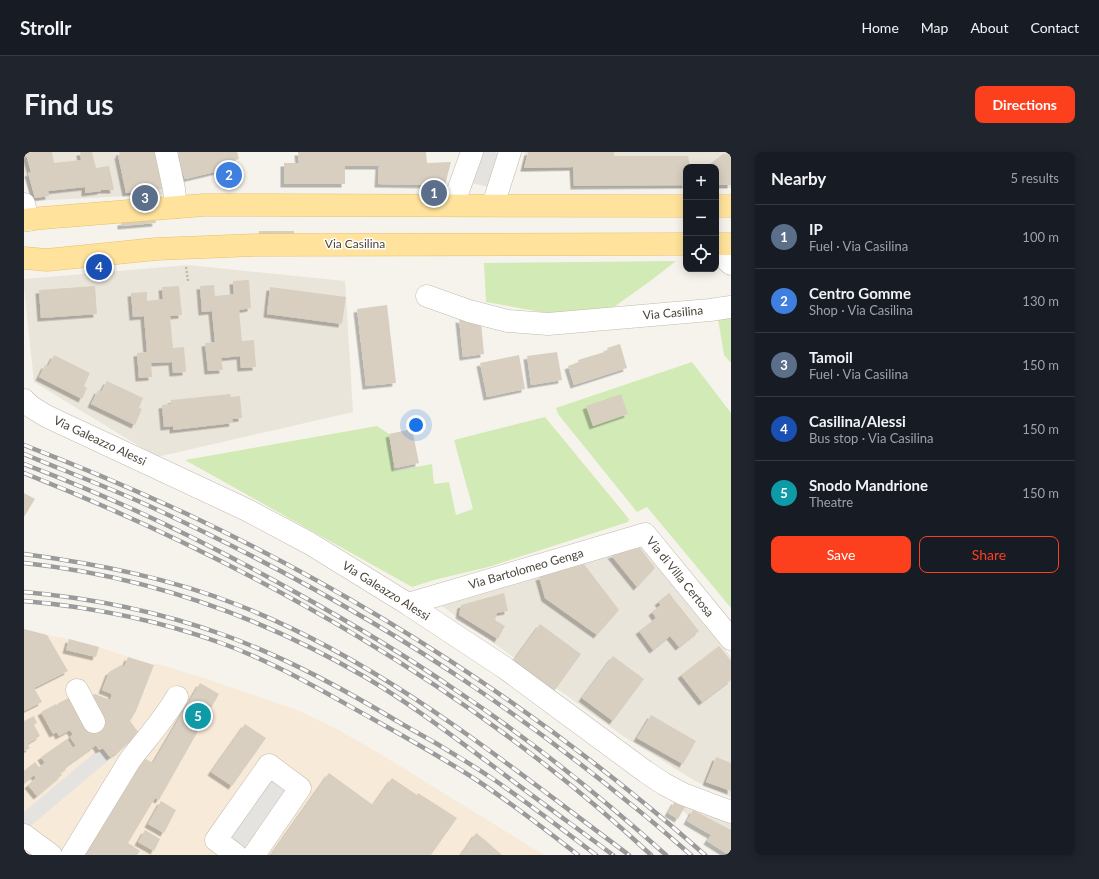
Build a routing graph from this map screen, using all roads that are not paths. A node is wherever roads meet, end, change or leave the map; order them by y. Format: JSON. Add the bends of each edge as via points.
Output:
{"nodes":[{"id":1,"x":166,"y":152,"type":"edge"},
{"id":2,"x":472,"y":152,"type":"edge"},
{"id":3,"x":510,"y":152,"type":"edge"},
{"id":4,"x":453,"y":205,"type":"junction"},
{"id":5,"x":493,"y":205,"type":"junction"},
{"id":6,"x":683,"y":206,"type":"edge"},
{"id":7,"x":719,"y":206,"type":"edge"},
{"id":8,"x":731,"y":206,"type":"edge"},
{"id":9,"x":176,"y":207,"type":"junction"},
{"id":10,"x":25,"y":215,"type":"edge"},
{"id":11,"x":683,"y":244,"type":"edge"},
{"id":12,"x":719,"y":244,"type":"edge"},
{"id":13,"x":731,"y":244,"type":"edge"},
{"id":14,"x":719,"y":253,"type":"edge"},
{"id":15,"x":24,"y":258,"type":"edge"},
{"id":16,"x":731,"y":264,"type":"edge"},
{"id":17,"x":427,"y":296,"type":"dead end"},
{"id":18,"x":731,"y":306,"type":"edge"},
{"id":19,"x":24,"y":400,"type":"edge"},
{"id":20,"x":645,"y":534,"type":"joint"},
{"id":21,"x":408,"y":604,"type":"junction"},
{"id":22,"x":731,"y":639,"type":"edge"},
{"id":23,"x":77,"y":690,"type":"dead end"},
{"id":24,"x":177,"y":697,"type":"dead end"},
{"id":25,"x":94,"y":722,"type":"dead end"},
{"id":26,"x":731,"y":812,"type":"edge"},
{"id":27,"x":24,"y":835,"type":"edge"},
{"id":28,"x":52,"y":855,"type":"edge"},
{"id":29,"x":72,"y":855,"type":"edge"},
{"id":30,"x":236,"y":855,"type":"edge"},
{"id":31,"x":254,"y":855,"type":"edge"}],
"edges":[{"from":1,"to":9,"type":"street"},
{"from":2,"to":4,"type":"street"},
{"from":3,"to":5,"type":"street"},
{"from":4,"to":5,"type":"main road"},
{"from":4,"to":9,"type":"main road"},
{"from":5,"to":6,"type":"main road"},
{"from":7,"to":8,"type":"main road"},
{"from":9,"to":10,"type":"main road"},
{"from":11,"to":15,"type":"main road","name":"Via Casilina","via":[[256,245],[156,249],[47,260]]},
{"from":12,"to":13,"type":"main road"},
{"from":14,"to":16,"type":"street"},
{"from":17,"to":18,"type":"street","name":"Via Casilina","via":[[508,321],[548,324]]},
{"from":19,"to":21,"type":"street","name":"Via Galeazzo Alessi","via":[[46,416],[247,510],[309,543]]},
{"from":20,"to":21,"type":"street","name":"Via Bartolomeo Genga"},
{"from":20,"to":22,"type":"street","name":"Via di Villa Certosa"},
{"from":21,"to":26,"type":"street","name":"Via Galeazzo Alessi","via":[[505,668],[664,784]]},
{"from":23,"to":25,"type":"street"},
{"from":24,"to":29,"type":"street","via":[[161,722],[130,760]]},
{"from":27,"to":28,"type":"street"},
{"from":30,"to":31,"type":"street","via":[[216,840],[269,765],[300,788]]}]}
